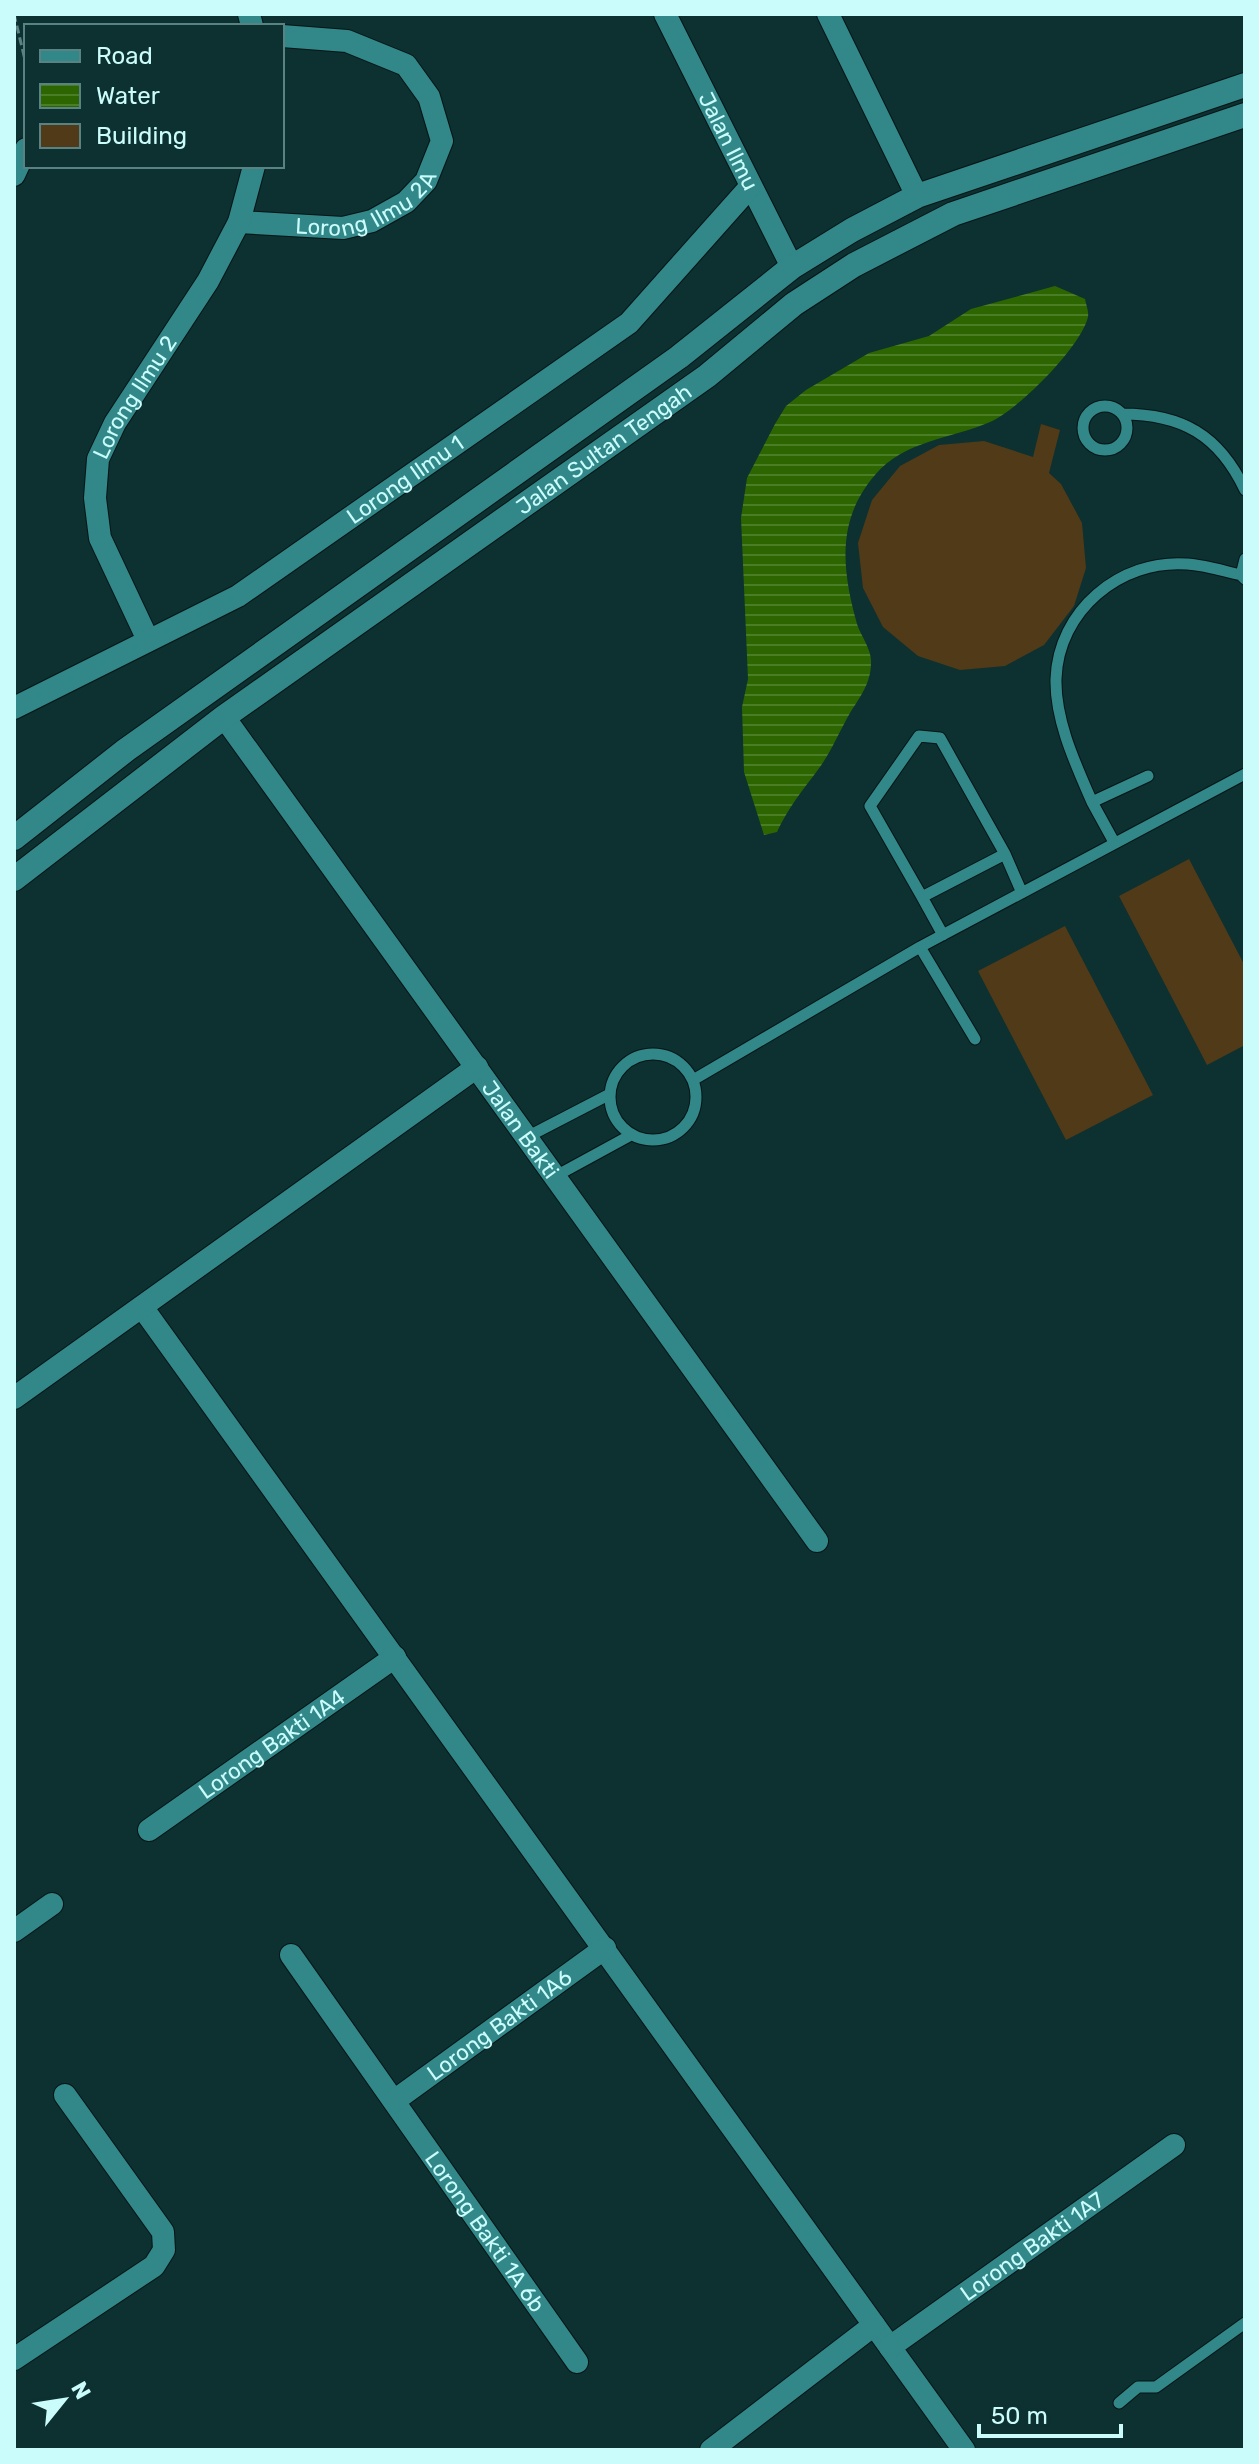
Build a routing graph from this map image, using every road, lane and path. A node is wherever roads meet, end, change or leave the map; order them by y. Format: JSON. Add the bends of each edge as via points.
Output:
{"nodes":[{"id":1,"x":14,"y":14,"type":"edge"},
{"id":2,"x":665,"y":14,"type":"edge"},
{"id":3,"x":828,"y":14,"type":"edge"},
{"id":4,"x":284,"y":36,"type":"edge"},
{"id":5,"x":24,"y":56,"type":"edge"},
{"id":6,"x":1245,"y":85,"type":"edge"},
{"id":7,"x":1245,"y":115,"type":"edge"},
{"id":8,"x":24,"y":153,"type":"edge"},
{"id":9,"x":253,"y":168,"type":"edge"},
{"id":10,"x":14,"y":175,"type":"edge"},
{"id":11,"x":750,"y":187,"type":"junction"},
{"id":12,"x":917,"y":196,"type":"junction"},
{"id":13,"x":239,"y":222,"type":"junction"},
{"id":14,"x":792,"y":267,"type":"junction"},
{"id":15,"x":1122,"y":414,"type":"junction"},
{"id":16,"x":1245,"y":490,"type":"edge"},
{"id":17,"x":1245,"y":559,"type":"edge"},
{"id":18,"x":1243,"y":577,"type":"edge"},
{"id":19,"x":148,"y":640,"type":"junction"},
{"id":20,"x":14,"y":708,"type":"edge"},
{"id":21,"x":224,"y":717,"type":"junction"},
{"id":22,"x":1245,"y":774,"type":"edge"},
{"id":23,"x":1148,"y":776,"type":"dead end"},
{"id":24,"x":1092,"y":802,"type":"junction"},
{"id":25,"x":14,"y":838,"type":"edge"},
{"id":26,"x":1114,"y":842,"type":"junction"},
{"id":27,"x":1005,"y":854,"type":"junction"},
{"id":28,"x":14,"y":879,"type":"edge"},
{"id":29,"x":1022,"y":893,"type":"junction"},
{"id":30,"x":922,"y":897,"type":"junction"},
{"id":31,"x":943,"y":935,"type":"junction"},
{"id":32,"x":920,"y":947,"type":"junction"},
{"id":33,"x":975,"y":1039,"type":"dead end"},
{"id":34,"x":477,"y":1067,"type":"junction"},
{"id":35,"x":693,"y":1080,"type":"junction"},
{"id":36,"x":610,"y":1094,"type":"junction"},
{"id":37,"x":631,"y":1135,"type":"junction"},
{"id":38,"x":527,"y":1137,"type":"junction"},
{"id":39,"x":554,"y":1177,"type":"junction"},
{"id":40,"x":142,"y":1307,"type":"junction"},
{"id":41,"x":14,"y":1398,"type":"edge"},
{"id":42,"x":817,"y":1541,"type":"dead end"},
{"id":43,"x":395,"y":1657,"type":"junction"},
{"id":44,"x":149,"y":1830,"type":"dead end"},
{"id":45,"x":52,"y":1904,"type":"dead end"},
{"id":46,"x":14,"y":1931,"type":"edge"},
{"id":47,"x":605,"y":1948,"type":"junction"},
{"id":48,"x":291,"y":1955,"type":"dead end"},
{"id":49,"x":65,"y":2095,"type":"dead end"},
{"id":50,"x":394,"y":2101,"type":"junction"},
{"id":51,"x":1174,"y":2145,"type":"dead end"},
{"id":52,"x":1245,"y":2323,"type":"edge"},
{"id":53,"x":874,"y":2325,"type":"junction"},
{"id":54,"x":890,"y":2347,"type":"junction"},
{"id":55,"x":14,"y":2359,"type":"edge"},
{"id":56,"x":577,"y":2362,"type":"dead end"},
{"id":57,"x":1119,"y":2403,"type":"dead end"},
{"id":58,"x":711,"y":2450,"type":"edge"},
{"id":59,"x":964,"y":2450,"type":"edge"}],
"edges":[{"from":1,"to":5,"type":"path"},
{"from":2,"to":11,"type":"street","name":"Jalan Ilmu"},
{"from":3,"to":12,"type":"street"},
{"from":4,"to":13,"type":"street","name":"Lorong Ilmu 2A","via":[[347,41],[406,65],[429,97],[442,141],[426,181],[406,202],[372,221],[343,228]]},
{"from":6,"to":12,"type":"main road","name":"Jalan Sultan Tengah"},
{"from":7,"to":21,"type":"main road","name":"Jalan Sultan Tengah","via":[[953,214],[854,265],[794,304],[707,376]]},
{"from":8,"to":10,"type":"street"},
{"from":9,"to":13,"type":"street","name":"Lorong Ilmu 2"},
{"from":11,"to":14,"type":"street","name":"Jalan Ilmu"},
{"from":11,"to":19,"type":"street","name":"Lorong Ilmu 1","via":[[629,323],[238,596]]},
{"from":12,"to":14,"type":"main road","name":"Jalan Sultan Tengah"},
{"from":13,"to":19,"type":"street","name":"Lorong Ilmu 2","via":[[98,459],[100,538]]},
{"from":14,"to":25,"type":"main road","name":"Jalan Sultan Tengah","via":[[679,357],[126,750]]},
{"from":15,"to":15,"type":"lane","via":[[1106,406],[1090,411],[1082,427],[1088,443],[1103,451],[1120,446],[1127,430]]},
{"from":15,"to":16,"type":"lane","via":[[1155,414],[1180,422],[1215,444]]},
{"from":17,"to":18,"type":"lane"},
{"from":18,"to":24,"type":"lane","via":[[1186,563],[1138,569],[1100,588],[1074,621],[1062,643],[1056,680],[1061,716]]},
{"from":19,"to":20,"type":"street","name":"Lorong Ilmu 1"},
{"from":21,"to":28,"type":"main road","name":"Jalan Sultan Tengah"},
{"from":21,"to":34,"type":"street","name":"Jalan Bakti"},
{"from":22,"to":26,"type":"lane"},
{"from":23,"to":24,"type":"lane"},
{"from":24,"to":26,"type":"lane"},
{"from":26,"to":29,"type":"lane"},
{"from":27,"to":29,"type":"lane"},
{"from":27,"to":30,"type":"lane"},
{"from":27,"to":30,"type":"lane","via":[[940,738],[919,736],[870,806]]},
{"from":29,"to":31,"type":"lane"},
{"from":30,"to":31,"type":"lane"},
{"from":31,"to":32,"type":"lane"},
{"from":32,"to":33,"type":"lane"},
{"from":32,"to":35,"type":"lane"},
{"from":34,"to":38,"type":"street","name":"Jalan Bakti"},
{"from":34,"to":40,"type":"street"},
{"from":35,"to":36,"type":"lane","via":[[674,1059],[646,1054],[621,1068]]},
{"from":35,"to":37,"type":"lane","via":[[695,1111],[676,1135],[661,1140]]},
{"from":36,"to":37,"type":"lane","via":[[619,1124]]},
{"from":36,"to":38,"type":"lane"},
{"from":37,"to":39,"type":"lane"},
{"from":38,"to":39,"type":"street","name":"Jalan Bakti"},
{"from":39,"to":42,"type":"street","name":"Jalan Bakti"},
{"from":40,"to":41,"type":"street"},
{"from":40,"to":43,"type":"street"},
{"from":43,"to":44,"type":"street","name":"Lorong Bakti 1A4"},
{"from":43,"to":47,"type":"street"},
{"from":45,"to":46,"type":"street"},
{"from":47,"to":50,"type":"street","name":"Lorong Bakti 1A6"},
{"from":47,"to":53,"type":"street"},
{"from":48,"to":50,"type":"street","name":"Lorong Bakti 1A 6b"},
{"from":49,"to":55,"type":"street","via":[[163,2232],[164,2250],[154,2266]]},
{"from":50,"to":56,"type":"street","name":"Lorong Bakti 1A 6b"},
{"from":51,"to":54,"type":"street","name":"Lorong Bakti 1A7"},
{"from":52,"to":57,"type":"lane","via":[[1156,2387],[1138,2387]]},
{"from":53,"to":54,"type":"street"},
{"from":53,"to":58,"type":"street"},
{"from":54,"to":59,"type":"street"}]}
